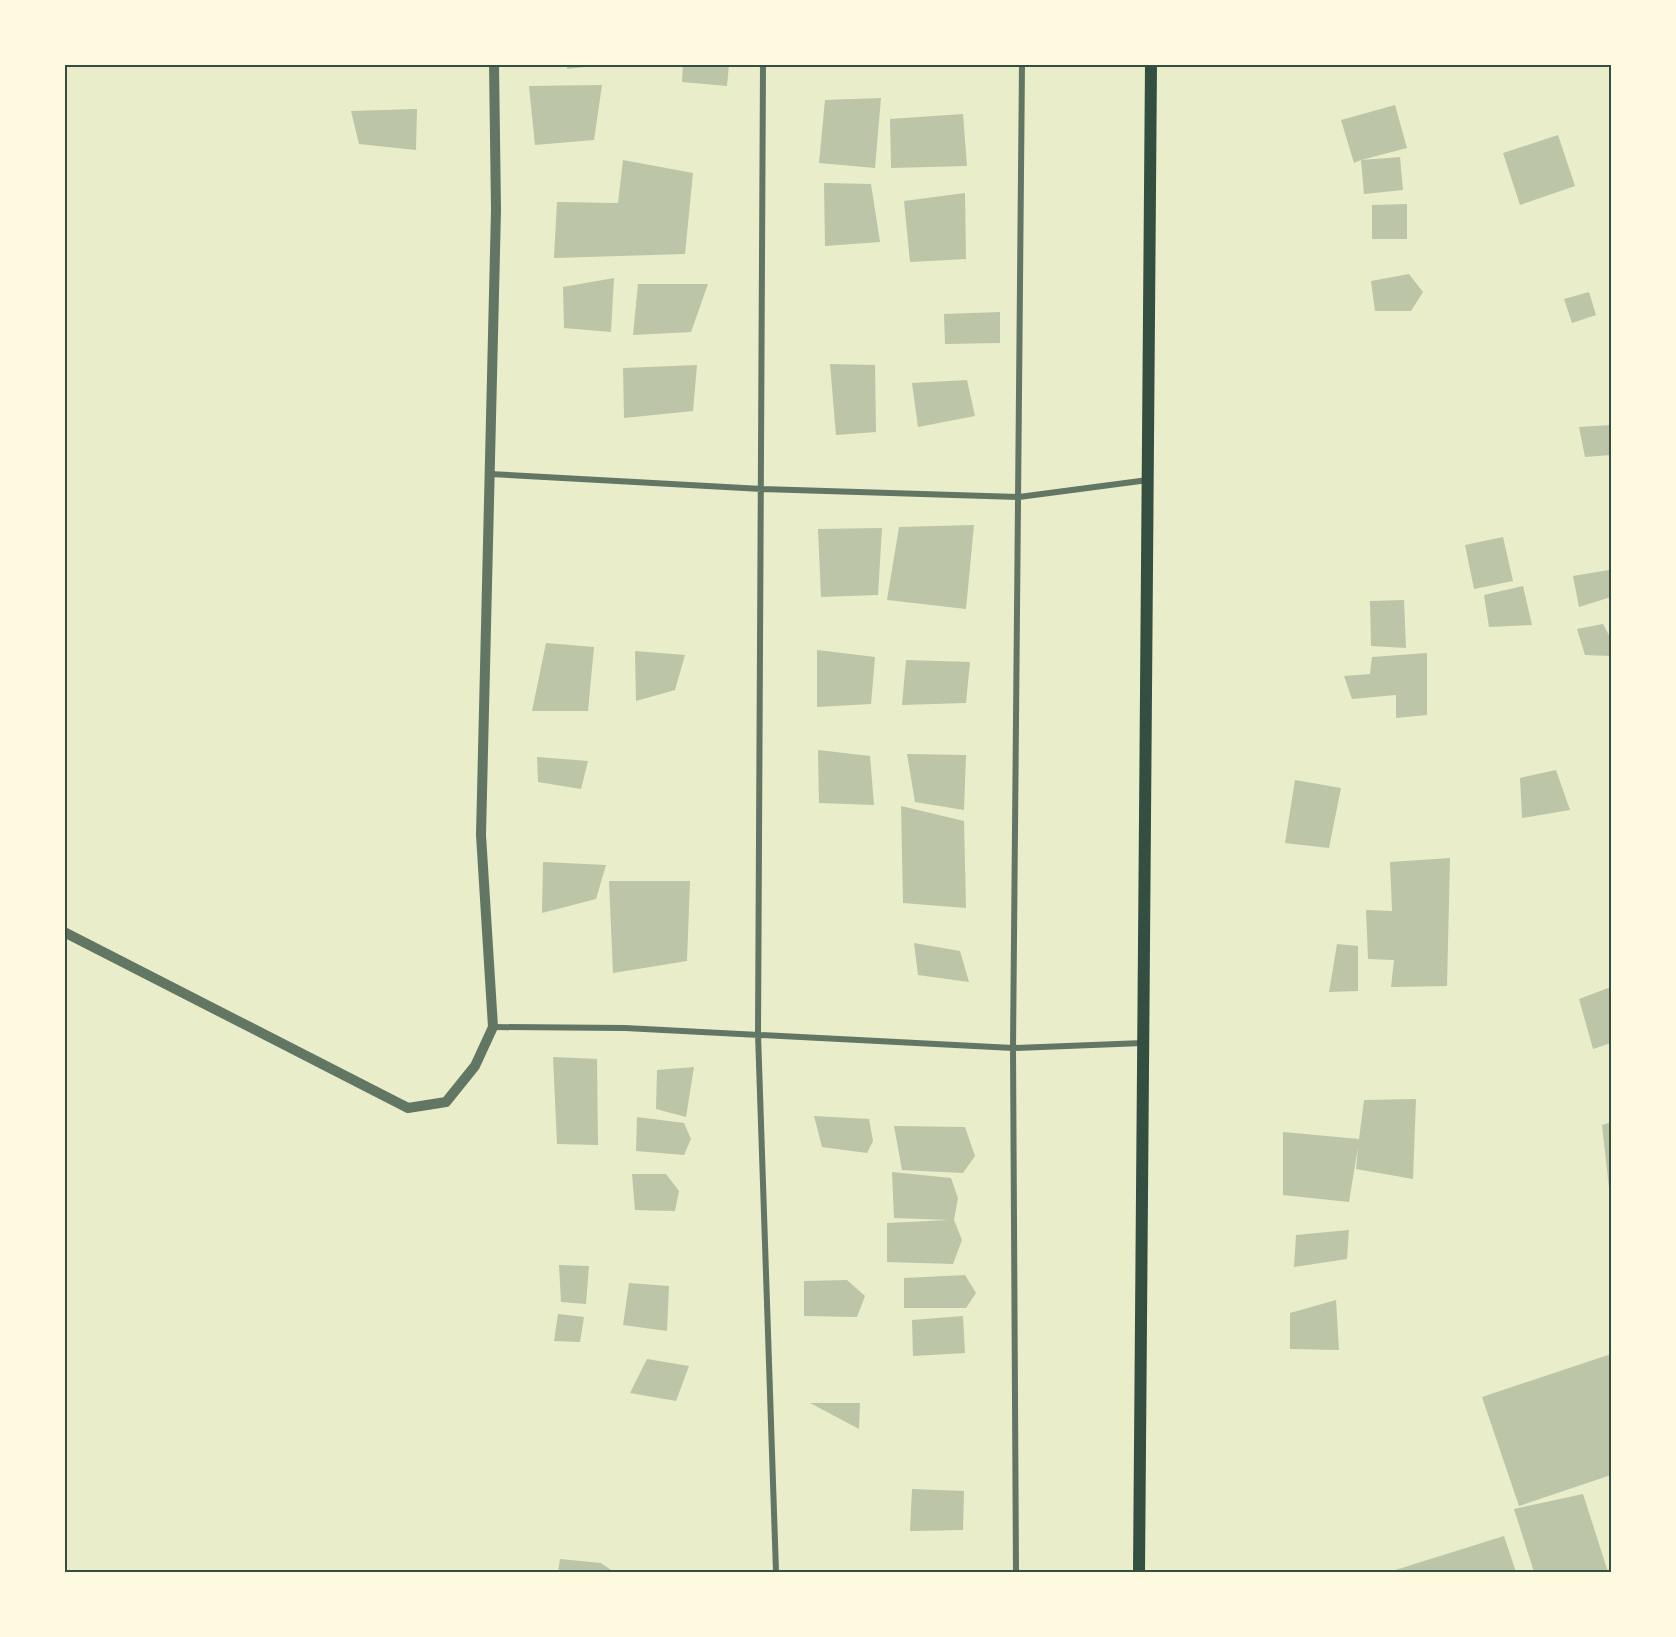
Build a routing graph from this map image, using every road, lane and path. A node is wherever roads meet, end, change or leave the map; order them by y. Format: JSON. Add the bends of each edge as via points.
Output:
{"nodes":[{"id":1,"x":494,"y":64,"type":"edge"},
{"id":2,"x":763,"y":64,"type":"edge"},
{"id":3,"x":1022,"y":64,"type":"edge"},
{"id":4,"x":1151,"y":64,"type":"edge"},
{"id":5,"x":490,"y":474,"type":"junction"},
{"id":6,"x":1148,"y":480,"type":"junction"},
{"id":7,"x":762,"y":489,"type":"junction"},
{"id":8,"x":1019,"y":497,"type":"junction"},
{"id":9,"x":64,"y":932,"type":"edge"},
{"id":10,"x":493,"y":1027,"type":"junction"},
{"id":11,"x":758,"y":1034,"type":"junction"},
{"id":12,"x":1143,"y":1043,"type":"junction"},
{"id":13,"x":1013,"y":1048,"type":"junction"},
{"id":14,"x":776,"y":1572,"type":"edge"},
{"id":15,"x":1016,"y":1572,"type":"edge"},
{"id":16,"x":1139,"y":1572,"type":"edge"}],
"edges":[{"from":1,"to":5,"type":"street","via":[[496,210]]},
{"from":2,"to":7,"type":"street"},
{"from":3,"to":8,"type":"street"},
{"from":4,"to":6,"type":"main road"},
{"from":5,"to":7,"type":"street"},
{"from":5,"to":10,"type":"street","via":[[481,835]]},
{"from":6,"to":8,"type":"street"},
{"from":6,"to":12,"type":"main road"},
{"from":7,"to":8,"type":"street"},
{"from":7,"to":11,"type":"street"},
{"from":8,"to":13,"type":"street"},
{"from":9,"to":10,"type":"street","via":[[408,1108],[446,1102],[475,1066]]},
{"from":10,"to":11,"type":"street"},
{"from":11,"to":13,"type":"street"},
{"from":11,"to":14,"type":"street"},
{"from":12,"to":13,"type":"street"},
{"from":12,"to":16,"type":"main road"},
{"from":13,"to":15,"type":"street"}]}
